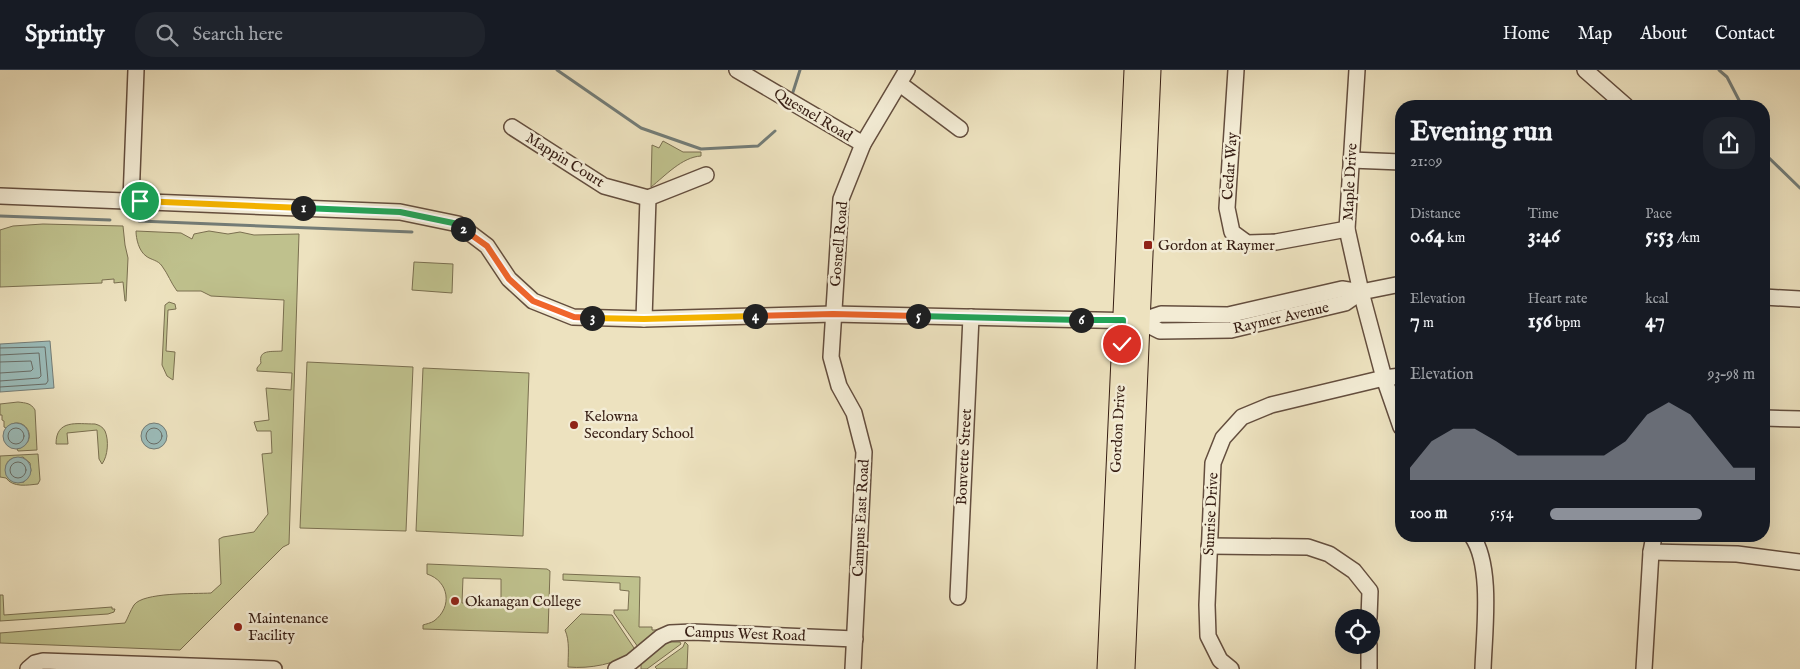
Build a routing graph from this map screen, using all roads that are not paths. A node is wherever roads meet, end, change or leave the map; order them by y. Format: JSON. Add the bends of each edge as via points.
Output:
{"nodes":[{"id":1,"x":136,"y":70,"type":"edge"},
{"id":2,"x":737,"y":70,"type":"edge"},
{"id":3,"x":907,"y":70,"type":"edge"},
{"id":4,"x":1134,"y":70,"type":"edge"},
{"id":5,"x":1151,"y":70,"type":"edge"},
{"id":6,"x":1236,"y":70,"type":"edge"},
{"id":7,"x":1356,"y":70,"type":"edge"},
{"id":8,"x":1585,"y":70,"type":"edge"},
{"id":9,"x":900,"y":84,"type":"junction"},
{"id":10,"x":1619,"y":100,"type":"edge"},
{"id":11,"x":512,"y":127,"type":"dead end"},
{"id":12,"x":960,"y":129,"type":"dead end"},
{"id":13,"x":863,"y":144,"type":"junction"},
{"id":14,"x":1351,"y":160,"type":"junction"},
{"id":15,"x":1395,"y":162,"type":"edge"},
{"id":16,"x":706,"y":175,"type":"dead end"},
{"id":17,"x":0,"y":196,"type":"edge"},
{"id":18,"x":648,"y":198,"type":"junction"},
{"id":19,"x":131,"y":200,"type":"junction"},
{"id":20,"x":1347,"y":229,"type":"junction"},
{"id":21,"x":1395,"y":285,"type":"edge"},
{"id":22,"x":1361,"y":292,"type":"junction"},
{"id":23,"x":1770,"y":297,"type":"edge"},
{"id":24,"x":1800,"y":299,"type":"edge"},
{"id":25,"x":833,"y":314,"type":"junction"},
{"id":26,"x":971,"y":317,"type":"junction"},
{"id":27,"x":644,"y":319,"type":"junction"},
{"id":28,"x":1132,"y":320,"type":"junction"},
{"id":29,"x":1395,"y":377,"type":"edge"},
{"id":30,"x":1384,"y":378,"type":"junction"},
{"id":31,"x":1395,"y":410,"type":"edge"},
{"id":32,"x":1770,"y":418,"type":"edge"},
{"id":33,"x":1800,"y":419,"type":"edge"},
{"id":34,"x":1476,"y":542,"type":"edge"},
{"id":35,"x":1653,"y":542,"type":"edge"},
{"id":36,"x":1209,"y":546,"type":"junction"},
{"id":37,"x":1651,"y":552,"type":"junction"},
{"id":38,"x":1800,"y":562,"type":"edge"},
{"id":39,"x":958,"y":597,"type":"dead end"},
{"id":40,"x":1369,"y":609,"type":"edge"},
{"id":41,"x":855,"y":639,"type":"junction"},
{"id":42,"x":1369,"y":654,"type":"edge"},
{"id":43,"x":28,"y":669,"type":"edge"},
{"id":44,"x":274,"y":669,"type":"edge"},
{"id":45,"x":616,"y":669,"type":"edge"},
{"id":46,"x":853,"y":669,"type":"edge"},
{"id":47,"x":1107,"y":669,"type":"edge"},
{"id":48,"x":1125,"y":669,"type":"edge"},
{"id":49,"x":1231,"y":669,"type":"edge"},
{"id":50,"x":1369,"y":669,"type":"edge"},
{"id":51,"x":1483,"y":669,"type":"edge"},
{"id":52,"x":1644,"y":669,"type":"edge"}],
"edges":[{"from":1,"to":19,"type":"street"},
{"from":2,"to":13,"type":"street","name":"Quesnel Road"},
{"from":3,"to":9,"type":"street","name":"Gosnell Road"},
{"from":4,"to":28,"type":"main road","name":"Gordon Drive"},
{"from":5,"to":28,"type":"main road","name":"Gordon Drive"},
{"from":6,"to":20,"type":"street","name":"Cedar Way","via":[[1227,208],[1232,232],[1247,243],[1276,242]]},
{"from":7,"to":14,"type":"street","name":"Maple Drive"},
{"from":8,"to":10,"type":"street"},
{"from":9,"to":12,"type":"street"},
{"from":9,"to":13,"type":"street","name":"Gosnell Road"},
{"from":11,"to":18,"type":"street","name":"Mappin Court","via":[[604,186]]},
{"from":13,"to":25,"type":"street","name":"Gosnell Road","via":[[841,199]]},
{"from":14,"to":15,"type":"street"},
{"from":14,"to":20,"type":"street","name":"Maple Drive"},
{"from":16,"to":18,"type":"street"},
{"from":17,"to":19,"type":"street","name":"Raymer Avenue"},
{"from":18,"to":27,"type":"street"},
{"from":19,"to":27,"type":"street","name":"Raymer Avenue","via":[[400,212],[458,224],[487,246],[509,279],[533,301],[574,317]]},
{"from":20,"to":22,"type":"street","name":"Maple Drive"},
{"from":21,"to":22,"type":"street","name":"Raymer Avenue"},
{"from":22,"to":28,"type":"street","name":"Raymer Avenue","via":[[1345,303],[1231,330],[1160,331]]},
{"from":22,"to":30,"type":"street"},
{"from":23,"to":24,"type":"street"},
{"from":25,"to":26,"type":"street","name":"Raymer Avenue"},
{"from":25,"to":27,"type":"street","name":"Raymer Avenue"},
{"from":25,"to":41,"type":"street","name":"Campus East Road","via":[[831,357],[839,386],[854,413],[864,452]]},
{"from":26,"to":28,"type":"street","name":"Raymer Avenue"},
{"from":26,"to":39,"type":"street","name":"Bouvette Street"},
{"from":28,"to":47,"type":"main road","name":"Gordon Drive"},
{"from":28,"to":48,"type":"main road","name":"Gordon Drive"},
{"from":29,"to":30,"type":"street","name":"Sunrise Drive"},
{"from":30,"to":31,"type":"street"},
{"from":30,"to":36,"type":"street","name":"Sunrise Drive","via":[[1272,405],[1242,418],[1222,438],[1213,463]]},
{"from":32,"to":33,"type":"street"},
{"from":34,"to":51,"type":"street","via":[[1486,584]]},
{"from":35,"to":37,"type":"street"},
{"from":36,"to":40,"type":"street","via":[[1308,546],[1329,554],[1354,571],[1370,591]]},
{"from":36,"to":49,"type":"street","name":"Sunrise Drive","via":[[1208,636],[1220,660]]},
{"from":37,"to":38,"type":"street","via":[[1738,554]]},
{"from":37,"to":52,"type":"street"},
{"from":41,"to":45,"type":"street","name":"Campus West Road","via":[[670,632],[631,662]]},
{"from":41,"to":46,"type":"street","name":"Campus East Road"},
{"from":42,"to":50,"type":"street"},
{"from":43,"to":44,"type":"street","via":[[43,662]]}]}
